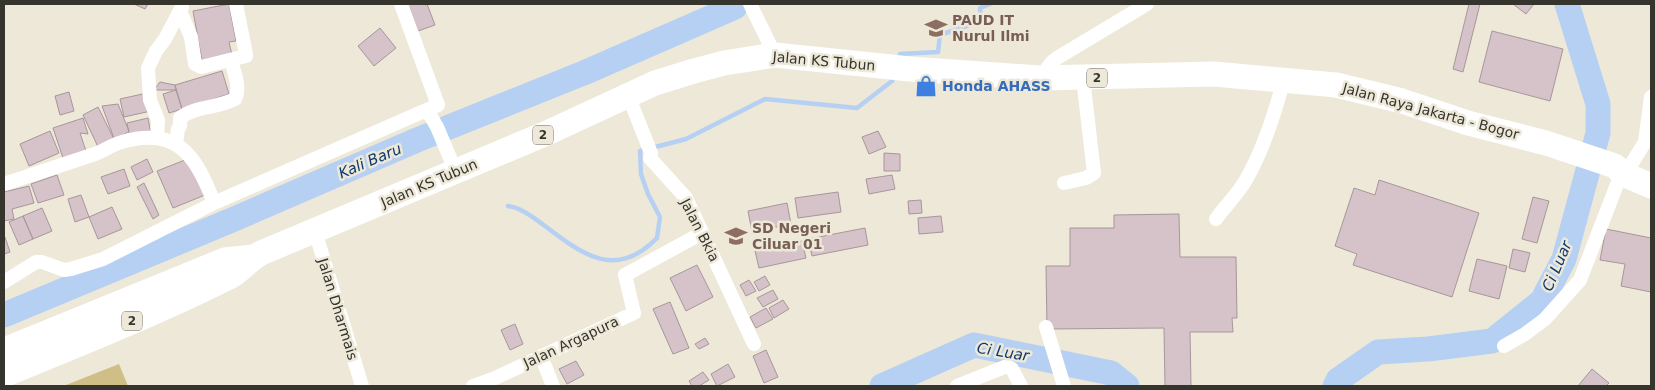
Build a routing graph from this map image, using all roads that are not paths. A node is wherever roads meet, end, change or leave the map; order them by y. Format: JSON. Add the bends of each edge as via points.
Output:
{"nodes":[{"id":1,"x":236,"y":4,"type":"edge"},
{"id":2,"x":401,"y":4,"type":"edge"},
{"id":3,"x":750,"y":4,"type":"edge"},
{"id":4,"x":1147,"y":4,"type":"edge"},
{"id":5,"x":182,"y":8,"type":"edge"},
{"id":6,"x":775,"y":55,"type":"junction"},
{"id":7,"x":231,"y":60,"type":"junction"},
{"id":8,"x":1040,"y":78,"type":"junction"},
{"id":9,"x":1083,"y":78,"type":"junction"},
{"id":10,"x":1284,"y":79,"type":"junction"},
{"id":11,"x":628,"y":95,"type":"junction"},
{"id":12,"x":1651,"y":98,"type":"edge"},
{"id":13,"x":427,"y":110,"type":"junction"},
{"id":14,"x":157,"y":138,"type":"junction"},
{"id":15,"x":176,"y":144,"type":"junction"},
{"id":16,"x":453,"y":165,"type":"junction"},
{"id":17,"x":1627,"y":167,"type":"edge"},
{"id":18,"x":1064,"y":183,"type":"dead end"},
{"id":19,"x":4,"y":184,"type":"edge"},
{"id":20,"x":1651,"y":186,"type":"edge"},
{"id":21,"x":214,"y":203,"type":"junction"},
{"id":22,"x":1216,"y":219,"type":"dead end"},
{"id":23,"x":314,"y":231,"type":"junction"},
{"id":24,"x":702,"y":233,"type":"junction"},
{"id":25,"x":253,"y":257,"type":"junction"},
{"id":26,"x":4,"y":282,"type":"edge"},
{"id":27,"x":1046,"y":327,"type":"dead end"},
{"id":28,"x":754,"y":344,"type":"dead end"},
{"id":29,"x":1504,"y":346,"type":"dead end"},
{"id":30,"x":4,"y":350,"type":"edge"},
{"id":31,"x":541,"y":356,"type":"junction"},
{"id":32,"x":4,"y":375,"type":"edge"},
{"id":33,"x":362,"y":386,"type":"edge"},
{"id":34,"x":473,"y":386,"type":"edge"},
{"id":35,"x":553,"y":386,"type":"edge"},
{"id":36,"x":957,"y":386,"type":"edge"},
{"id":37,"x":1021,"y":386,"type":"edge"},
{"id":38,"x":1064,"y":386,"type":"edge"}],
"edges":[{"from":1,"to":7,"type":"street","via":[[246,54],[244,58]]},
{"from":2,"to":13,"type":"street","via":[[438,105]]},
{"from":3,"to":6,"type":"street"},
{"from":4,"to":8,"type":"street","via":[[1057,58]]},
{"from":5,"to":7,"type":"street","via":[[196,66]]},
{"from":5,"to":14,"type":"street","via":[[148,68],[150,100],[158,120]]},
{"from":6,"to":8,"type":"highway","name":"Jalan KS Tubun","number":"2"},
{"from":6,"to":11,"type":"highway","name":"Jalan KS Tubun","number":"2","via":[[694,71]]},
{"from":7,"to":15,"type":"street","via":[[238,86],[235,99],[182,116]]},
{"from":8,"to":9,"type":"highway","name":"Jalan KS Tubun","number":"2"},
{"from":9,"to":10,"type":"highway","name":"Jalan KS Tubun","number":"2","via":[[1214,74]]},
{"from":9,"to":18,"type":"street","via":[[1094,174]]},
{"from":10,"to":17,"type":"highway","name":"Jalan Raya Jakarta - Bogor","number":"2","via":[[1336,85],[1402,101]]},
{"from":10,"to":22,"type":"street","via":[[1263,144],[1247,178]]},
{"from":11,"to":16,"type":"highway","name":"Jalan KS Tubun","number":"2","via":[[547,133]]},
{"from":11,"to":24,"type":"street","name":"Jalan Bkia","via":[[651,153],[650,158],[686,198]]},
{"from":12,"to":17,"type":"street","via":[[1644,142]]},
{"from":13,"to":16,"type":"street"},
{"from":13,"to":21,"type":"street"},
{"from":14,"to":15,"type":"street"},
{"from":14,"to":19,"type":"street","via":[[121,142],[101,152]]},
{"from":15,"to":21,"type":"street","via":[[195,161]]},
{"from":16,"to":23,"type":"highway","name":"Jalan KS Tubun","number":"2"},
{"from":17,"to":20,"type":"highway","number":"2"},
{"from":17,"to":29,"type":"street","via":[[1618,182],[1580,280],[1545,319]]},
{"from":21,"to":26,"type":"street","via":[[103,259],[64,270],[36,262]]},
{"from":23,"to":25,"type":"highway","name":"Jalan KS Tubun","number":"2"},
{"from":23,"to":33,"type":"street","name":"Jalan Dharmais"},
{"from":24,"to":28,"type":"street","name":"Jalan Bkia"},
{"from":24,"to":31,"type":"street","name":"Jalan Argapura","via":[[625,275],[634,313]]},
{"from":25,"to":30,"type":"highway","number":"2","via":[[224,260]]},
{"from":25,"to":32,"type":"highway","number":"2","via":[[234,274],[161,310]]},
{"from":27,"to":38,"type":"street"},
{"from":31,"to":34,"type":"street","name":"Jalan Argapura"},
{"from":31,"to":35,"type":"street"},
{"from":36,"to":37,"type":"street","via":[[1007,366]]}]}
